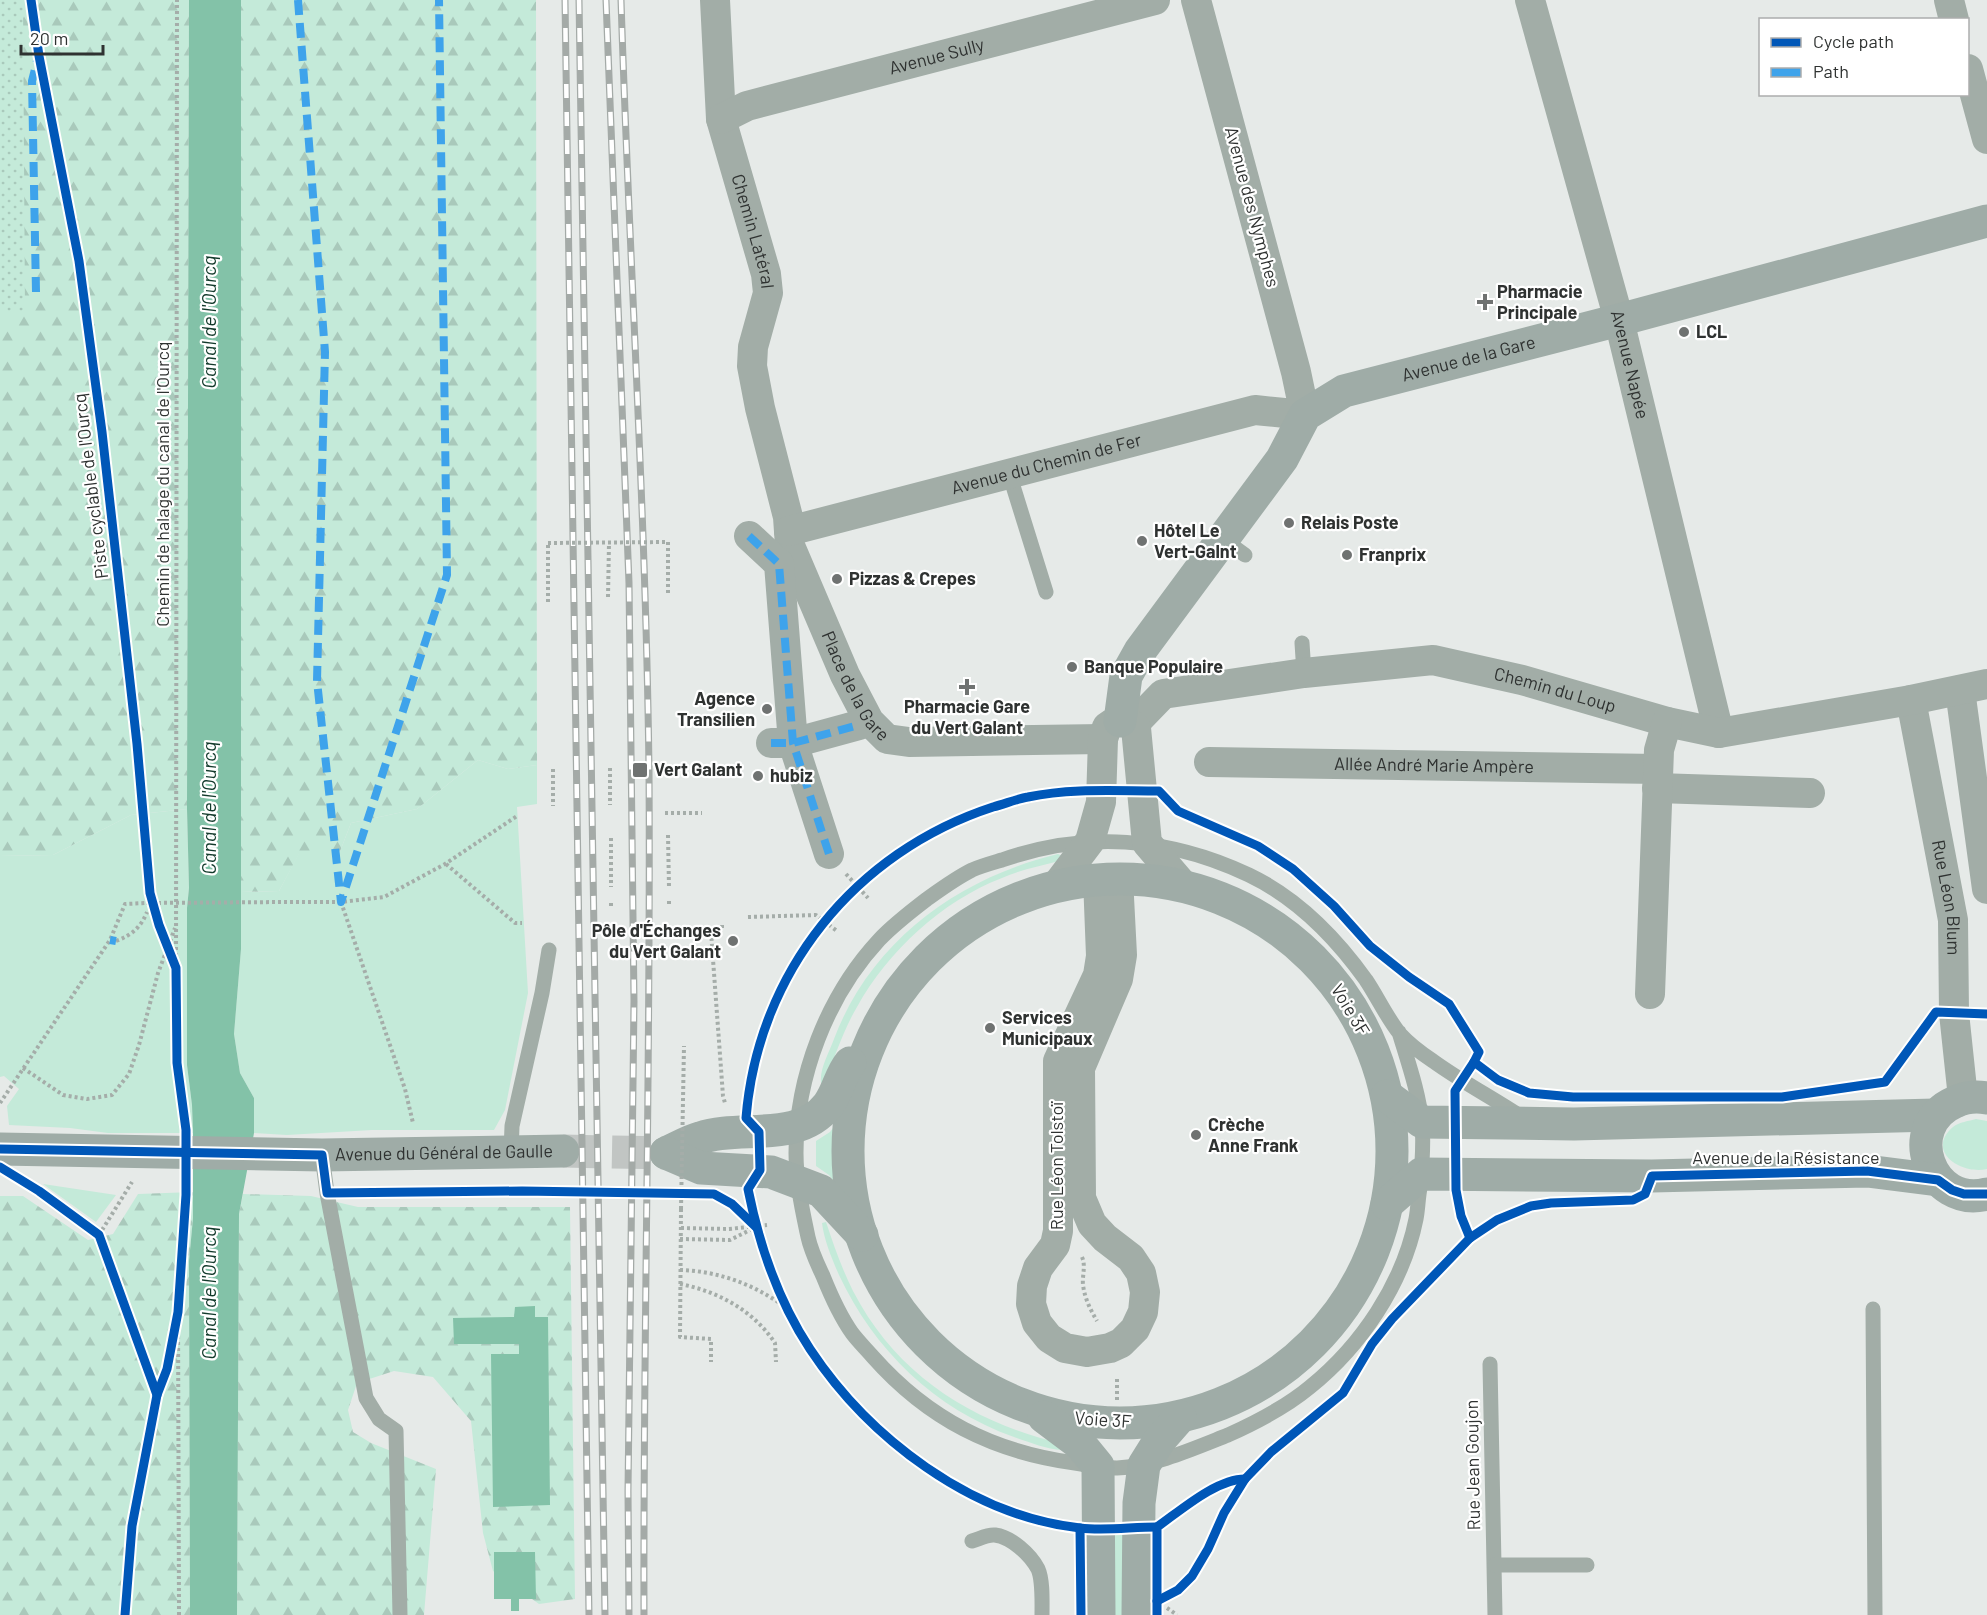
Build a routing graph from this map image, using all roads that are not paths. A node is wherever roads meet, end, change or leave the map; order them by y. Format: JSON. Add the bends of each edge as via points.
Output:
{"nodes":[{"id":1,"x":716,"y":0,"type":"edge"},
{"id":2,"x":1155,"y":0,"type":"edge"},
{"id":3,"x":1196,"y":0,"type":"edge"},
{"id":4,"x":1530,"y":0,"type":"edge"},
{"id":5,"x":1948,"y":0,"type":"edge"},
{"id":6,"x":1953,"y":18,"type":"edge"},
{"id":7,"x":1969,"y":73,"type":"edge"},
{"id":8,"x":721,"y":119,"type":"junction"},
{"id":9,"x":1987,"y":139,"type":"edge"},
{"id":10,"x":1987,"y":221,"type":"edge"},
{"id":11,"x":1619,"y":320,"type":"junction"},
{"id":12,"x":1305,"y":415,"type":"junction"},
{"id":13,"x":1009,"y":473,"type":"junction"},
{"id":14,"x":789,"y":531,"type":"junction"},
{"id":15,"x":749,"y":536,"type":"dead end"},
{"id":16,"x":1046,"y":592,"type":"dead end"},
{"id":17,"x":1302,"y":643,"type":"dead end"},
{"id":18,"x":1304,"y":673,"type":"junction"},
{"id":19,"x":1974,"y":687,"type":"edge"},
{"id":20,"x":1911,"y":700,"type":"junction"},
{"id":21,"x":1667,"y":722,"type":"junction"},
{"id":22,"x":859,"y":726,"type":"dead end"},
{"id":23,"x":1119,"y":728,"type":"junction"},
{"id":24,"x":1719,"y":733,"type":"junction"},
{"id":25,"x":782,"y":743,"type":"junction"},
{"id":26,"x":1209,"y":762,"type":"dead end"},
{"id":27,"x":1658,"y":778,"type":"junction"},
{"id":28,"x":1810,"y":793,"type":"dead end"},
{"id":29,"x":1090,"y":841,"type":"junction"},
{"id":30,"x":1147,"y":843,"type":"junction"},
{"id":31,"x":836,"y":862,"type":"road end"},
{"id":32,"x":1108,"y":879,"type":"junction"},
{"id":33,"x":1183,"y":885,"type":"junction"},
{"id":34,"x":1056,"y":886,"type":"junction"},
{"id":35,"x":1987,"y":889,"type":"edge"},
{"id":36,"x":549,"y":950,"type":"dead end"},
{"id":37,"x":1650,"y":994,"type":"dead end"},
{"id":38,"x":1399,"y":1032,"type":"junction"},
{"id":39,"x":872,"y":1037,"type":"junction"},
{"id":40,"x":1387,"y":1096,"type":"junction"},
{"id":41,"x":1962,"y":1104,"type":"edge"},
{"id":42,"x":1422,"y":1122,"type":"junction"},
{"id":43,"x":1530,"y":1122,"type":"junction"},
{"id":44,"x":797,"y":1126,"type":"junction"},
{"id":45,"x":0,"y":1149,"type":"edge"},
{"id":46,"x":563,"y":1151,"type":"tunnel mouth"},
{"id":47,"x":511,"y":1153,"type":"junction"},
{"id":48,"x":322,"y":1155,"type":"junction"},
{"id":49,"x":1421,"y":1174,"type":"junction"},
{"id":50,"x":1938,"y":1179,"type":"junction"},
{"id":51,"x":797,"y":1181,"type":"junction"},
{"id":52,"x":1987,"y":1194,"type":"edge"},
{"id":53,"x":1387,"y":1204,"type":"junction"},
{"id":54,"x":861,"y":1235,"type":"junction"},
{"id":55,"x":1873,"y":1309,"type":"dead end"},
{"id":56,"x":1491,"y":1364,"type":"dead end"},
{"id":57,"x":1036,"y":1410,"type":"junction"},
{"id":58,"x":1180,"y":1417,"type":"junction"},
{"id":59,"x":1144,"y":1465,"type":"junction"},
{"id":60,"x":1098,"y":1467,"type":"junction"},
{"id":61,"x":972,"y":1541,"type":"dead end"},
{"id":62,"x":1495,"y":1565,"type":"junction"},
{"id":63,"x":1587,"y":1565,"type":"dead end"},
{"id":64,"x":400,"y":1615,"type":"edge"},
{"id":65,"x":1042,"y":1615,"type":"edge"},
{"id":66,"x":1099,"y":1615,"type":"edge"},
{"id":67,"x":1138,"y":1615,"type":"edge"},
{"id":68,"x":1495,"y":1615,"type":"edge"},
{"id":69,"x":1875,"y":1615,"type":"edge"}],
"edges":[{"from":1,"to":8,"type":"street","name":"Chemin Latéral"},
{"from":2,"to":8,"type":"street","name":"Avenue Sully","via":[[747,106]]},
{"from":3,"to":12,"type":"street","name":"Avenue des Nymphes"},
{"from":4,"to":11,"type":"street","name":"Avenue Napée"},
{"from":5,"to":6,"type":"street"},
{"from":7,"to":9,"type":"street"},
{"from":8,"to":14,"type":"street","name":"Chemin Latéral","via":[[766,274],[768,293],[753,347],[752,366]]},
{"from":10,"to":11,"type":"main road","name":"Avenue de la Gare"},
{"from":11,"to":12,"type":"main road","name":"Avenue de la Gare","via":[[1344,391]]},
{"from":11,"to":24,"type":"street","name":"Avenue Napée"},
{"from":12,"to":13,"type":"street","name":"Avenue du Chemin de Fer","via":[[1256,410]]},
{"from":12,"to":23,"type":"main road","via":[[1234,547],[1140,651],[1126,676]]},
{"from":13,"to":14,"type":"street","name":"Avenue du Chemin de Fer"},
{"from":13,"to":16,"type":"lane"},
{"from":14,"to":23,"type":"street","name":"Place de la Gare","via":[[790,546],[845,675],[869,721],[887,739],[909,742]]},
{"from":15,"to":25,"type":"street","via":[[784,562]]},
{"from":17,"to":18,"type":"lane"},
{"from":18,"to":21,"type":"street","name":"Chemin du Loup","via":[[1433,660],[1522,680]]},
{"from":18,"to":23,"type":"street","name":"Chemin du Loup","via":[[1163,694]]},
{"from":19,"to":20,"type":"street","name":"Chemin du Loup"},
{"from":19,"to":35,"type":"street"},
{"from":20,"to":24,"type":"street","name":"Chemin du Loup"},
{"from":20,"to":41,"type":"street","name":"Rue Léon Blum","via":[[1953,920],[1954,1013]]},
{"from":21,"to":24,"type":"street","name":"Chemin du Loup"},
{"from":21,"to":27,"type":"street","via":[[1659,750]]},
{"from":22,"to":25,"type":"street"},
{"from":23,"to":29,"type":"street"},
{"from":23,"to":30,"type":"street","via":[[1136,728]]},
{"from":25,"to":31,"type":"street"},
{"from":26,"to":27,"type":"street","name":"Allée André Marie Ampère"},
{"from":27,"to":28,"type":"street","name":"Allée André Marie Ampère"},
{"from":27,"to":37,"type":"street"},
{"from":29,"to":30,"type":"lane"},
{"from":29,"to":34,"type":"street"},
{"from":29,"to":44,"type":"lane","via":[[1027,851],[973,869],[903,917],[877,942],[834,1002],[805,1078]]},
{"from":30,"to":33,"type":"street"},
{"from":30,"to":38,"type":"lane","via":[[1204,856],[1253,877],[1297,905],[1336,941]]},
{"from":32,"to":32,"type":"street","name":"Rue Léon Tolstoï","via":[[1098,975],[1058,1061],[1058,1232],[1055,1245],[1038,1268],[1031,1304],[1037,1323],[1049,1338],[1065,1348],[1088,1352],[1121,1343],[1135,1329],[1143,1312],[1145,1292],[1141,1273],[1131,1258],[1092,1224],[1081,1198],[1080,1068],[1118,979],[1122,955]]},
{"from":32,"to":33,"type":"main road","name":"Voie 3F"},
{"from":32,"to":34,"type":"main road","name":"Voie 3F"},
{"from":33,"to":40,"type":"main road","name":"Voie 3F","via":[[1225,899],[1264,919],[1300,945],[1330,977],[1355,1013],[1374,1053]]},
{"from":34,"to":39,"type":"main road","name":"Voie 3F","via":[[1009,902],[966,926],[928,958],[897,995]]},
{"from":36,"to":47,"type":"lane","via":[[512,1126]]},
{"from":38,"to":42,"type":"lane"},
{"from":38,"to":43,"type":"lane","via":[[1449,1072]]},
{"from":39,"to":44,"type":"main road","via":[[846,1068],[828,1106]]},
{"from":39,"to":54,"type":"main road","name":"Voie 3F","via":[[853,1102],[849,1169]]},
{"from":40,"to":42,"type":"main road"},
{"from":40,"to":53,"type":"main road","name":"Voie 3F","via":[[1392,1150]]},
{"from":41,"to":43,"type":"main road","name":"Avenue de la Résistance","via":[[1574,1124]]},
{"from":41,"to":50,"type":"main road","via":[[1927,1130],[1929,1165]]},
{"from":42,"to":43,"type":"main road","name":"Avenue de la Résistance"},
{"from":42,"to":49,"type":"lane"},
{"from":44,"to":51,"type":"lane"},
{"from":44,"to":51,"type":"main road","via":[[701,1137],[666,1153],[701,1168],[760,1170]]},
{"from":45,"to":48,"type":"main road","name":"Avenue du Général de Gaulle"},
{"from":46,"to":47,"type":"main road","name":"Avenue du Général de Gaulle"},
{"from":47,"to":48,"type":"main road","name":"Avenue du Général de Gaulle"},
{"from":48,"to":64,"type":"lane","via":[[366,1398],[379,1419],[396,1431]]},
{"from":49,"to":50,"type":"main road","name":"Avenue de la Résistance","via":[[1652,1176],[1867,1171]]},
{"from":49,"to":53,"type":"main road"},
{"from":49,"to":59,"type":"lane","via":[[1416,1220],[1406,1254],[1393,1285],[1355,1343],[1310,1387],[1260,1421]]},
{"from":50,"to":52,"type":"main road","name":"Avenue de la Résistance","via":[[1964,1194]]},
{"from":51,"to":54,"type":"main road","via":[[821,1191]]},
{"from":51,"to":60,"type":"lane","via":[[809,1245],[835,1304],[852,1334],[896,1383],[973,1435],[1020,1452]]},
{"from":53,"to":58,"type":"main road","name":"Voie 3F","via":[[1372,1254],[1347,1300],[1315,1341],[1275,1375],[1230,1400]]},
{"from":54,"to":57,"type":"main road","name":"Voie 3F","via":[[888,1293],[927,1344],[978,1383]]},
{"from":55,"to":69,"type":"lane"},
{"from":56,"to":62,"type":"lane","name":"Rue Jean Goujon"},
{"from":57,"to":58,"type":"main road","name":"Voie 3F","via":[[1076,1420],[1117,1423]]},
{"from":57,"to":60,"type":"main road","via":[[1080,1444]]},
{"from":58,"to":59,"type":"main road"},
{"from":59,"to":60,"type":"lane"},
{"from":59,"to":67,"type":"main road","via":[[1139,1503]]},
{"from":60,"to":66,"type":"main road"},
{"from":61,"to":65,"type":"lane","via":[[993,1534],[1023,1549],[1038,1569]]},
{"from":62,"to":63,"type":"lane"},
{"from":62,"to":68,"type":"lane","name":"Rue Jean Goujon"}]}
